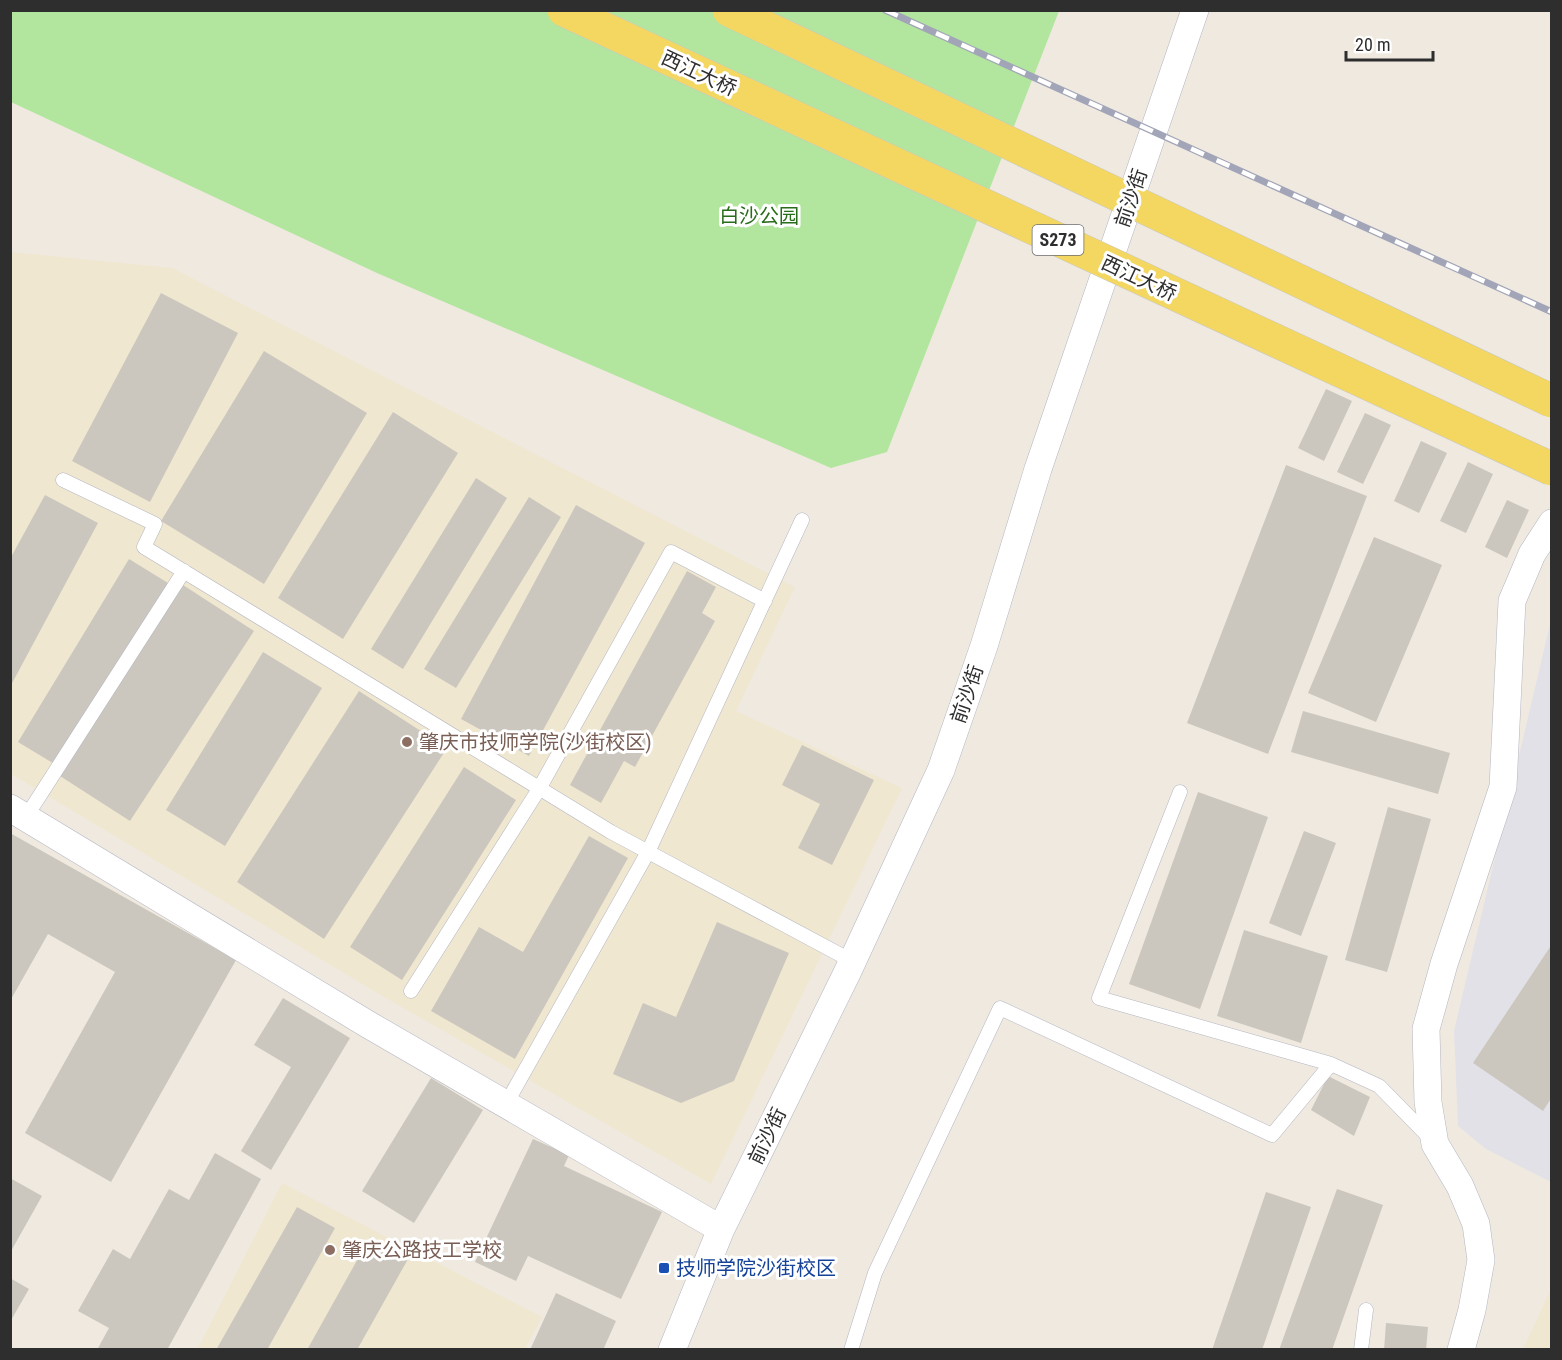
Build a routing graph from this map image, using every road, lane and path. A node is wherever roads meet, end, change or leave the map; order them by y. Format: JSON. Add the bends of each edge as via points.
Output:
{"nodes":[{"id":1,"x":564,"y":10,"type":"edge"},
{"id":2,"x":729,"y":10,"type":"edge"},
{"id":3,"x":1195,"y":10,"type":"edge"},
{"id":4,"x":1551,"y":401,"type":"edge"},
{"id":5,"x":1551,"y":469,"type":"edge"},
{"id":6,"x":63,"y":480,"type":"dead end"},
{"id":7,"x":802,"y":520,"type":"dead end"},
{"id":8,"x":1551,"y":523,"type":"edge"},
{"id":9,"x":184,"y":571,"type":"junction"},
{"id":10,"x":765,"y":601,"type":"junction"},
{"id":11,"x":539,"y":789,"type":"junction"},
{"id":12,"x":1180,"y":792,"type":"dead end"},
{"id":13,"x":18,"y":812,"type":"edge"},
{"id":14,"x":648,"y":852,"type":"junction"},
{"id":15,"x":852,"y":961,"type":"junction"},
{"id":16,"x":411,"y":992,"type":"dead end"},
{"id":17,"x":1331,"y":1064,"type":"junction"},
{"id":18,"x":506,"y":1104,"type":"junction"},
{"id":19,"x":1435,"y":1144,"type":"junction"},
{"id":20,"x":721,"y":1229,"type":"junction"},
{"id":21,"x":1366,"y":1310,"type":"dead end"},
{"id":22,"x":672,"y":1350,"type":"edge"},
{"id":23,"x":851,"y":1350,"type":"edge"},
{"id":24,"x":1361,"y":1350,"type":"edge"},
{"id":25,"x":1461,"y":1350,"type":"edge"}],
"edges":[{"from":1,"to":5,"type":"main road","name":"西江大桥","number":"S273","bridge":true},
{"from":2,"to":4,"type":"main road","bridge":true},
{"from":3,"to":15,"type":"street","name":"前沙街","via":[[1038,469],[941,770]]},
{"from":6,"to":9,"type":"lane","via":[[154,524],[144,547]]},
{"from":7,"to":10,"type":"lane"},
{"from":8,"to":19,"type":"street","via":[[1532,554],[1512,601],[1503,787],[1443,964],[1426,1029],[1428,1102]]},
{"from":9,"to":11,"type":"lane"},
{"from":9,"to":13,"type":"lane"},
{"from":10,"to":11,"type":"lane","via":[[671,552]]},
{"from":10,"to":14,"type":"lane"},
{"from":11,"to":14,"type":"lane"},
{"from":11,"to":16,"type":"lane"},
{"from":12,"to":17,"type":"lane","via":[[1100,998]]},
{"from":13,"to":18,"type":"street"},
{"from":14,"to":15,"type":"lane"},
{"from":14,"to":18,"type":"lane"},
{"from":15,"to":20,"type":"street","name":"前沙街"},
{"from":17,"to":19,"type":"lane","via":[[1379,1086]]},
{"from":17,"to":23,"type":"lane","via":[[1272,1135],[1000,1008],[875,1273]]},
{"from":18,"to":20,"type":"street"},
{"from":19,"to":25,"type":"street","via":[[1460,1186],[1476,1224],[1481,1260]]},
{"from":20,"to":22,"type":"street","name":"前沙街"},
{"from":21,"to":24,"type":"lane"}]}
